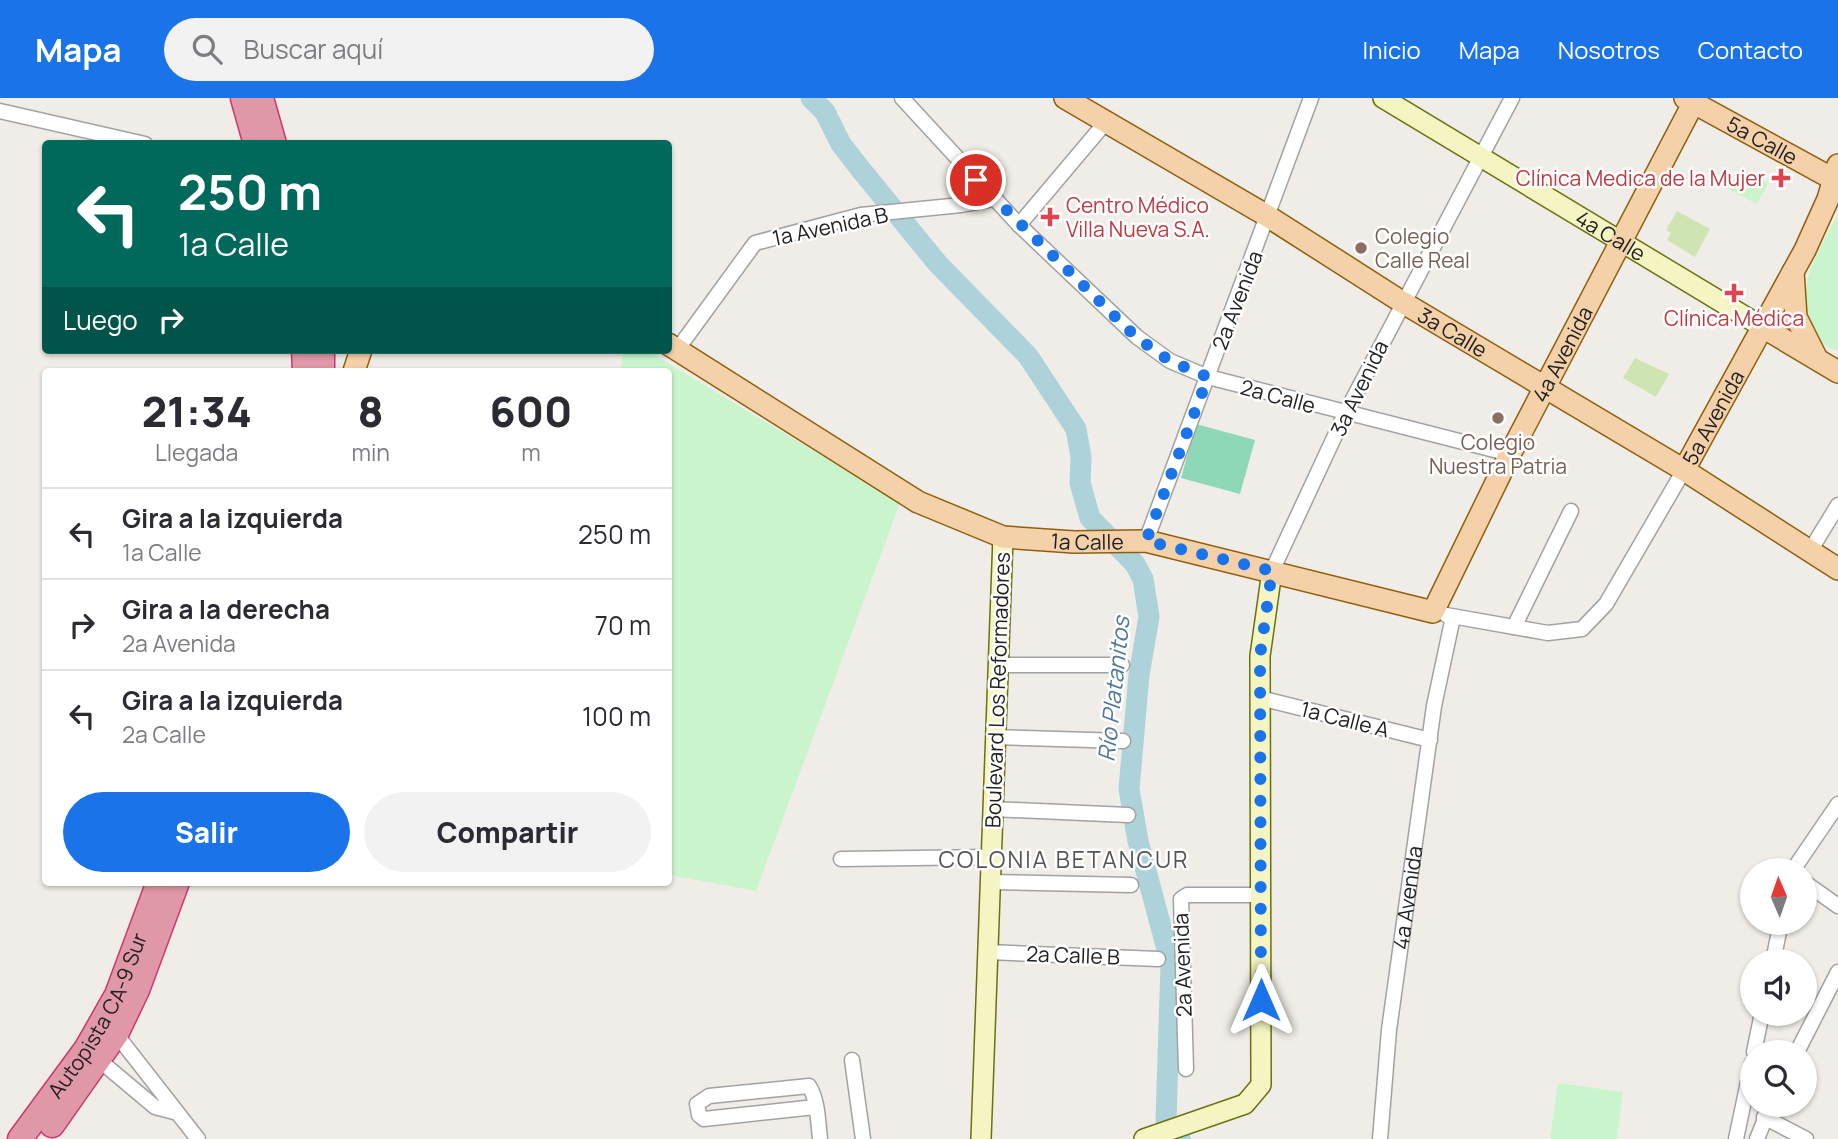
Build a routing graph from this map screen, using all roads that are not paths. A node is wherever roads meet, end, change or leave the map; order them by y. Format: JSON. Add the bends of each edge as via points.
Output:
{"nodes":[{"id":1,"x":243,"y":98,"type":"edge"},
{"id":2,"x":261,"y":98,"type":"edge"},
{"id":3,"x":902,"y":98,"type":"edge"},
{"id":4,"x":1065,"y":98,"type":"edge"},
{"id":5,"x":1311,"y":98,"type":"edge"},
{"id":6,"x":1383,"y":98,"type":"edge"},
{"id":7,"x":1512,"y":98,"type":"edge"},
{"id":8,"x":1692,"y":100,"type":"edge"},
{"id":9,"x":0,"y":111,"type":"edge"},
{"id":10,"x":1105,"y":123,"type":"junction"},
{"id":11,"x":127,"y":140,"type":"edge"},
{"id":12,"x":255,"y":140,"type":"edge"},
{"id":13,"x":273,"y":140,"type":"edge"},
{"id":14,"x":1481,"y":155,"type":"junction"},
{"id":15,"x":1837,"y":176,"type":"edge"},
{"id":16,"x":994,"y":199,"type":"junction"},
{"id":17,"x":1269,"y":217,"type":"junction"},
{"id":18,"x":1020,"y":225,"type":"junction"},
{"id":19,"x":1620,"y":243,"type":"junction"},
{"id":20,"x":1793,"y":271,"type":"junction"},
{"id":21,"x":1402,"y":302,"type":"junction"},
{"id":22,"x":1761,"y":326,"type":"junction"},
{"id":23,"x":673,"y":347,"type":"edge"},
{"id":24,"x":1817,"y":359,"type":"junction"},
{"id":25,"x":1838,"y":372,"type":"edge"},
{"id":26,"x":1208,"y":377,"type":"junction"},
{"id":27,"x":1545,"y":387,"type":"junction"},
{"id":28,"x":1345,"y":414,"type":"junction"},
{"id":29,"x":1510,"y":454,"type":"junction"},
{"id":30,"x":1684,"y":470,"type":"junction"},
{"id":31,"x":1838,"y":505,"type":"edge"},
{"id":32,"x":1571,"y":511,"type":"dead end"},
{"id":33,"x":1003,"y":537,"type":"junction"},
{"id":34,"x":1146,"y":541,"type":"junction"},
{"id":35,"x":1810,"y":551,"type":"junction"},
{"id":36,"x":1838,"y":569,"type":"edge"},
{"id":37,"x":1272,"y":571,"type":"junction"},
{"id":38,"x":1443,"y":614,"type":"junction"},
{"id":39,"x":1514,"y":628,"type":"junction"},
{"id":40,"x":1548,"y":633,"type":"joint"},
{"id":41,"x":997,"y":665,"type":"junction"},
{"id":42,"x":1122,"y":666,"type":"dead end"},
{"id":43,"x":1260,"y":698,"type":"junction"},
{"id":44,"x":995,"y":737,"type":"junction"},
{"id":45,"x":1430,"y":740,"type":"junction"},
{"id":46,"x":1123,"y":741,"type":"dead end"},
{"id":47,"x":1838,"y":804,"type":"edge"},
{"id":48,"x":992,"y":809,"type":"junction"},
{"id":49,"x":1128,"y":815,"type":"dead end"},
{"id":50,"x":990,"y":857,"type":"junction"},
{"id":51,"x":1801,"y":858,"type":"edge"},
{"id":52,"x":841,"y":859,"type":"dead end"},
{"id":53,"x":990,"y":882,"type":"junction"},
{"id":54,"x":1131,"y":885,"type":"dead end"},
{"id":55,"x":158,"y":886,"type":"edge"},
{"id":56,"x":176,"y":886,"type":"edge"},
{"id":57,"x":1817,"y":891,"type":"edge"},
{"id":58,"x":1260,"y":895,"type":"junction"},
{"id":59,"x":1838,"y":906,"type":"edge"},
{"id":60,"x":988,"y":952,"type":"junction"},
{"id":61,"x":1158,"y":959,"type":"dead end"},
{"id":62,"x":1836,"y":981,"type":"edge"},
{"id":63,"x":116,"y":1034,"type":"junction"},
{"id":64,"x":1804,"y":1040,"type":"edge"},
{"id":65,"x":99,"y":1060,"type":"junction"},
{"id":66,"x":852,"y":1060,"type":"dead end"},
{"id":67,"x":1186,"y":1069,"type":"dead end"},
{"id":68,"x":815,"y":1107,"type":"junction"},
{"id":69,"x":174,"y":1112,"type":"junction"},
{"id":70,"x":1741,"y":1117,"type":"edge"},
{"id":71,"x":1765,"y":1117,"type":"edge"},
{"id":72,"x":1777,"y":1117,"type":"edge"},
{"id":73,"x":982,"y":1138,"type":"edge"},
{"id":74,"x":1149,"y":1138,"type":"edge"},
{"id":75,"x":20,"y":1139,"type":"edge"},
{"id":76,"x":40,"y":1139,"type":"edge"},
{"id":77,"x":198,"y":1139,"type":"edge"},
{"id":78,"x":820,"y":1139,"type":"edge"},
{"id":79,"x":863,"y":1139,"type":"edge"},
{"id":80,"x":1380,"y":1139,"type":"edge"},
{"id":81,"x":1736,"y":1139,"type":"edge"},
{"id":82,"x":1757,"y":1139,"type":"edge"},
{"id":83,"x":1806,"y":1139,"type":"edge"}],
"edges":[{"from":1,"to":12,"type":"highway"},
{"from":2,"to":13,"type":"highway"},
{"from":3,"to":16,"type":"street","name":"2a Calle"},
{"from":4,"to":10,"type":"main road","name":"3a Calle"},
{"from":5,"to":17,"type":"street","name":"2a Avenida"},
{"from":6,"to":14,"type":"main road","name":"4a Calle"},
{"from":7,"to":14,"type":"street","name":"3a Avenida"},
{"from":8,"to":15,"type":"main road","name":"5a Calle"},
{"from":8,"to":19,"type":"main road","name":"4a Avenida"},
{"from":9,"to":11,"type":"street"},
{"from":10,"to":17,"type":"main road","name":"3a Calle"},
{"from":10,"to":18,"type":"street"},
{"from":14,"to":19,"type":"main road","name":"4a Calle"},
{"from":14,"to":21,"type":"street","name":"3a Avenida"},
{"from":15,"to":20,"type":"main road","name":"5a Avenida"},
{"from":16,"to":18,"type":"street","name":"2a Calle"},
{"from":16,"to":23,"type":"street","name":"1a Avenida B","via":[[861,215],[752,245]]},
{"from":17,"to":21,"type":"main road","name":"3a Calle"},
{"from":17,"to":26,"type":"street","name":"2a Avenida"},
{"from":18,"to":26,"type":"street","name":"2a Calle","via":[[1136,337],[1170,361]]},
{"from":19,"to":22,"type":"main road","name":"4a Calle"},
{"from":19,"to":27,"type":"main road","name":"4a Avenida"},
{"from":20,"to":22,"type":"main road","name":"5a Avenida"},
{"from":20,"to":24,"type":"main road","via":[[1796,317]]},
{"from":21,"to":27,"type":"main road","name":"3a Calle"},
{"from":21,"to":28,"type":"street","name":"3a Avenida"},
{"from":22,"to":24,"type":"main road","name":"4a Calle"},
{"from":22,"to":30,"type":"main road","name":"5a Avenida"},
{"from":23,"to":33,"type":"main road","name":"1a Calle","via":[[918,502]]},
{"from":24,"to":25,"type":"main road","name":"4a Calle"},
{"from":26,"to":28,"type":"street","name":"2a Calle"},
{"from":26,"to":34,"type":"street","name":"2a Avenida"},
{"from":27,"to":29,"type":"main road","name":"4a Avenida"},
{"from":27,"to":30,"type":"main road","name":"3a Calle"},
{"from":28,"to":29,"type":"street","name":"2a Calle"},
{"from":28,"to":37,"type":"street","name":"3a Avenida"},
{"from":29,"to":38,"type":"main road","name":"4a Avenida"},
{"from":30,"to":35,"type":"main road","name":"3a Calle"},
{"from":30,"to":40,"type":"street","name":"5a Avenida","via":[[1606,604],[1582,629]]},
{"from":31,"to":35,"type":"street"},
{"from":32,"to":39,"type":"street"},
{"from":33,"to":34,"type":"main road","name":"1a Calle"},
{"from":33,"to":41,"type":"main road","name":"Boulevard Los Reformadores"},
{"from":34,"to":37,"type":"main road","name":"1a Calle"},
{"from":35,"to":36,"type":"main road","name":"3a Calle"},
{"from":37,"to":38,"type":"main road","name":"1a Calle"},
{"from":37,"to":43,"type":"main road","via":[[1260,656]]},
{"from":38,"to":39,"type":"street","name":"1a Calle"},
{"from":38,"to":45,"type":"street","name":"4a Avenida"},
{"from":39,"to":40,"type":"street","name":"1a Calle"},
{"from":41,"to":42,"type":"street"},
{"from":41,"to":44,"type":"main road","name":"Boulevard Los Reformadores"},
{"from":43,"to":45,"type":"street","name":"1a Calle A"},
{"from":43,"to":58,"type":"main road"},
{"from":44,"to":46,"type":"street"},
{"from":44,"to":48,"type":"main road","name":"Boulevard Los Reformadores"},
{"from":45,"to":80,"type":"street","name":"4a Avenida","via":[[1389,1030]]},
{"from":47,"to":51,"type":"street"},
{"from":48,"to":49,"type":"street"},
{"from":48,"to":50,"type":"main road","name":"Boulevard Los Reformadores"},
{"from":50,"to":52,"type":"street"},
{"from":50,"to":53,"type":"main road","name":"Boulevard Los Reformadores"},
{"from":53,"to":54,"type":"street"},
{"from":53,"to":60,"type":"main road","name":"Boulevard Los Reformadores"},
{"from":55,"to":75,"type":"highway","name":"Autopista CA-9 Sur","via":[[117,995],[87,1048]]},
{"from":56,"to":63,"type":"highway","name":"Autopista CA-9 Sur"},
{"from":57,"to":59,"type":"street"},
{"from":58,"to":67,"type":"street","name":"2a Avenida","via":[[1187,895],[1181,899]]},
{"from":58,"to":74,"type":"main road","via":[[1261,1085],[1245,1104]]},
{"from":60,"to":61,"type":"street","name":"2a Calle B"},
{"from":60,"to":73,"type":"main road","name":"Boulevard Los Reformadores"},
{"from":62,"to":64,"type":"street"},
{"from":63,"to":65,"type":"highway","name":"Autopista CA-9 Sur"},
{"from":63,"to":69,"type":"street"},
{"from":65,"to":69,"type":"street","via":[[155,1107]]},
{"from":65,"to":76,"type":"highway","name":"Autopista CA-9 Sur"},
{"from":66,"to":79,"type":"street"},
{"from":68,"to":68,"type":"street","via":[[704,1119],[698,1104],[709,1096],[804,1085],[812,1090]]},
{"from":68,"to":78,"type":"street"},
{"from":69,"to":77,"type":"street"},
{"from":70,"to":81,"type":"street"},
{"from":71,"to":82,"type":"street"},
{"from":72,"to":83,"type":"street"}]}
